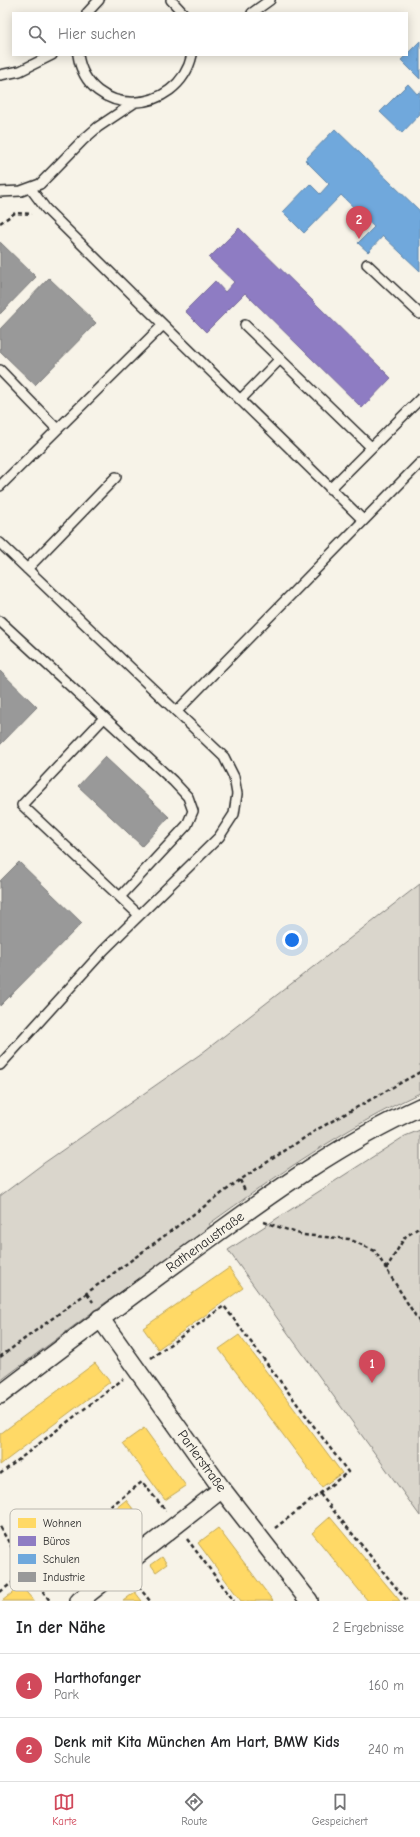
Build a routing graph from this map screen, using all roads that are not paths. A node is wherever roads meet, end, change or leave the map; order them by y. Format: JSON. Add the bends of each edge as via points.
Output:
{"nodes":[{"id":1,"x":99,"y":0,"type":"edge"},
{"id":2,"x":171,"y":0,"type":"edge"},
{"id":3,"x":270,"y":0,"type":"edge"},
{"id":4,"x":88,"y":12,"type":"edge"},
{"id":5,"x":182,"y":12,"type":"edge"},
{"id":6,"x":253,"y":12,"type":"edge"},
{"id":7,"x":50,"y":56,"type":"edge"},
{"id":8,"x":78,"y":56,"type":"edge"},
{"id":9,"x":192,"y":56,"type":"edge"},
{"id":10,"x":0,"y":75,"type":"edge"},
{"id":11,"x":134,"y":103,"type":"junction"},
{"id":12,"x":31,"y":189,"type":"junction"},
{"id":13,"x":1,"y":194,"type":"edge"},
{"id":14,"x":367,"y":264,"type":"dead end"},
{"id":15,"x":420,"y":314,"type":"edge"},
{"id":16,"x":163,"y":325,"type":"junction"},
{"id":17,"x":245,"y":325,"type":"dead end"},
{"id":18,"x":280,"y":359,"type":"junction"},
{"id":19,"x":0,"y":370,"type":"edge"},
{"id":20,"x":420,"y":399,"type":"edge"},
{"id":21,"x":240,"y":400,"type":"junction"},
{"id":22,"x":57,"y":429,"type":"junction"},
{"id":23,"x":371,"y":447,"type":"junction"},
{"id":24,"x":420,"y":463,"type":"edge"},
{"id":25,"x":116,"y":477,"type":"dead end"},
{"id":26,"x":0,"y":486,"type":"edge"},
{"id":27,"x":330,"y":489,"type":"junction"},
{"id":28,"x":363,"y":520,"type":"junction"},
{"id":29,"x":0,"y":543,"type":"edge"},
{"id":30,"x":27,"y":569,"type":"junction"},
{"id":31,"x":0,"y":621,"type":"edge"},
{"id":32,"x":177,"y":711,"type":"junction"},
{"id":33,"x":104,"y":718,"type":"junction"},
{"id":34,"x":120,"y":897,"type":"junction"},
{"id":35,"x":139,"y":915,"type":"junction"},
{"id":36,"x":0,"y":1065,"type":"edge"},
{"id":37,"x":420,"y":1107,"type":"edge"},
{"id":38,"x":100,"y":1318,"type":"junction"},
{"id":39,"x":0,"y":1394,"type":"edge"},
{"id":40,"x":222,"y":1489,"type":"junction"},
{"id":41,"x":142,"y":1552,"type":"edge"},
{"id":42,"x":92,"y":1591,"type":"edge"},
{"id":43,"x":79,"y":1601,"type":"edge"},
{"id":44,"x":308,"y":1601,"type":"edge"}],
"edges":[{"from":1,"to":4,"type":"lane"},
{"from":2,"to":5,"type":"lane"},
{"from":3,"to":6,"type":"lane"},
{"from":7,"to":10,"type":"lane","via":[[20,72]]},
{"from":8,"to":11,"type":"lane","via":[[84,73],[98,89],[117,100]]},
{"from":9,"to":11,"type":"lane","via":[[186,73],[175,86],[156,99]]},
{"from":11,"to":12,"type":"lane","via":[[98,127],[40,184]]},
{"from":12,"to":13,"type":"lane"},
{"from":12,"to":16,"type":"lane","via":[[46,209]]},
{"from":14,"to":15,"type":"lane"},
{"from":16,"to":21,"type":"lane"},
{"from":16,"to":22,"type":"lane"},
{"from":17,"to":18,"type":"lane"},
{"from":18,"to":21,"type":"lane"},
{"from":18,"to":23,"type":"lane"},
{"from":19,"to":22,"type":"lane"},
{"from":20,"to":23,"type":"lane"},
{"from":21,"to":27,"type":"lane"},
{"from":22,"to":26,"type":"lane"},
{"from":23,"to":27,"type":"lane"},
{"from":24,"to":28,"type":"lane"},
{"from":25,"to":30,"type":"lane"},
{"from":27,"to":28,"type":"lane"},
{"from":28,"to":32,"type":"lane"},
{"from":29,"to":30,"type":"lane"},
{"from":30,"to":32,"type":"lane"},
{"from":31,"to":33,"type":"lane"},
{"from":32,"to":35,"type":"lane","via":[[224,757],[234,777],[237,794],[234,814],[219,837]]},
{"from":33,"to":34,"type":"lane","via":[[173,781],[188,797],[193,811],[187,825]]},
{"from":33,"to":34,"type":"lane","via":[[22,805]]},
{"from":34,"to":35,"type":"lane"},
{"from":35,"to":36,"type":"lane"},
{"from":37,"to":38,"type":"street","name":"Rathenaustraße","via":[[374,1129],[326,1158],[253,1207]]},
{"from":38,"to":39,"type":"street","name":"Rathenaustraße"},
{"from":38,"to":40,"type":"street","name":"Parlerstraße"},
{"from":40,"to":41,"type":"street"},
{"from":40,"to":44,"type":"street","name":"Parlerstraße"},
{"from":42,"to":43,"type":"street"}]}
